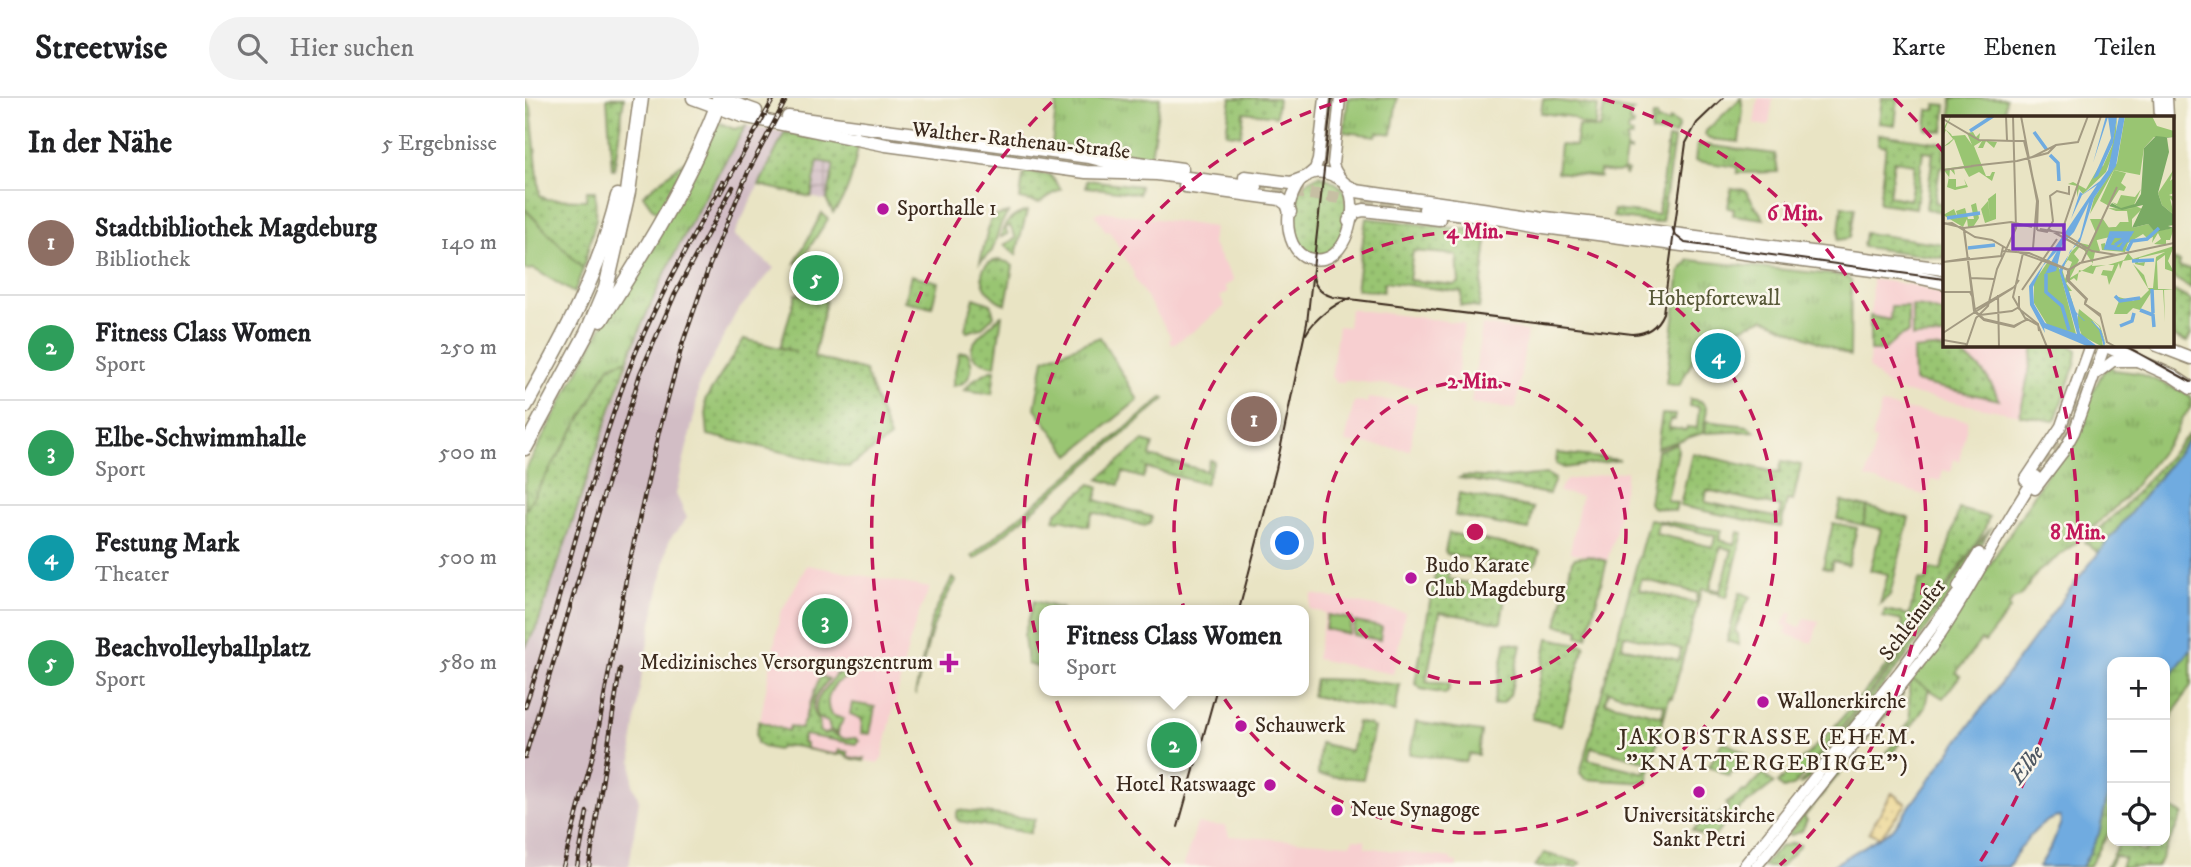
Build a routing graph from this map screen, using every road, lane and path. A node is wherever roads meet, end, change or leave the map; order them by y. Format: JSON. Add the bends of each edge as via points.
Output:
{"nodes":[{"id":1,"x":633,"y":98,"type":"edge"},
{"id":2,"x":641,"y":98,"type":"edge"},
{"id":3,"x":692,"y":98,"type":"edge"},
{"id":4,"x":1325,"y":98,"type":"edge"},
{"id":5,"x":1340,"y":98,"type":"edge"},
{"id":6,"x":2159,"y":98,"type":"edge"},
{"id":7,"x":2167,"y":98,"type":"edge"},
{"id":8,"x":718,"y":101,"type":"edge"},
{"id":9,"x":2159,"y":116,"type":"edge"},
{"id":10,"x":2168,"y":116,"type":"edge"},
{"id":11,"x":1089,"y":157,"type":"junction"},
{"id":12,"x":1087,"y":172,"type":"junction"},
{"id":13,"x":1157,"y":174,"type":"junction"},
{"id":14,"x":1306,"y":176,"type":"junction"},
{"id":15,"x":1345,"y":184,"type":"junction"},
{"id":16,"x":1256,"y":187,"type":"tunnel mouth"},
{"id":17,"x":1425,"y":209,"type":"tunnel mouth"},
{"id":18,"x":1290,"y":212,"type":"junction"},
{"id":19,"x":1349,"y":221,"type":"junction"},
{"id":20,"x":1545,"y":223,"type":"junction"},
{"id":21,"x":1678,"y":234,"type":"junction"},
{"id":22,"x":1665,"y":242,"type":"junction"},
{"id":23,"x":1943,"y":269,"type":"edge"},
{"id":24,"x":1943,"y":283,"type":"edge"},
{"id":25,"x":2090,"y":346,"type":"edge"},
{"id":26,"x":2105,"y":346,"type":"edge"},
{"id":27,"x":2107,"y":346,"type":"edge"},
{"id":28,"x":2160,"y":346,"type":"edge"},
{"id":29,"x":2190,"y":358,"type":"edge"},
{"id":30,"x":2143,"y":361,"type":"junction"},
{"id":31,"x":2095,"y":375,"type":"junction"},
{"id":32,"x":560,"y":386,"type":"junction"},
{"id":33,"x":2189,"y":387,"type":"edge"},
{"id":34,"x":525,"y":406,"type":"edge"},
{"id":35,"x":525,"y":448,"type":"edge"},
{"id":36,"x":2036,"y":476,"type":"tunnel mouth"},
{"id":37,"x":1948,"y":614,"type":"junction"},
{"id":38,"x":1743,"y":867,"type":"edge"},
{"id":39,"x":1756,"y":867,"type":"edge"}],
"edges":[{"from":1,"to":34,"type":"highway","via":[[623,174],[605,244],[573,319]]},
{"from":2,"to":32,"type":"highway","via":[[613,266]]},
{"from":3,"to":8,"type":"main road"},
{"from":4,"to":14,"type":"main road","via":[[1318,160]]},
{"from":5,"to":15,"type":"main road","via":[[1333,166]]},
{"from":6,"to":9,"type":"main road"},
{"from":7,"to":10,"type":"main road"},
{"from":8,"to":11,"type":"main road","name":"Walther-Rathenau-Straße","via":[[792,117]]},
{"from":8,"to":12,"type":"main road","name":"Walther-Rathenau-Straße","via":[[743,116],[886,145]]},
{"from":8,"to":32,"type":"highway","via":[[666,215]]},
{"from":11,"to":13,"type":"main road","name":"Walther-Rathenau-Straße"},
{"from":11,"to":14,"type":"main road","via":[[1291,183]]},
{"from":12,"to":13,"type":"main road","name":"Walther-Rathenau-Straße"},
{"from":12,"to":18,"type":"main road","via":[[1280,199]]},
{"from":13,"to":16,"type":"main road","name":"Walther-Rathenau-Straße"},
{"from":14,"to":15,"type":"main road","via":[[1326,173]]},
{"from":14,"to":18,"type":"main road","via":[[1293,195]]},
{"from":15,"to":19,"type":"main road","via":[[1352,199]]},
{"from":15,"to":20,"type":"main road","via":[[1356,191],[1507,211]]},
{"from":17,"to":20,"type":"main road"},
{"from":18,"to":19,"type":"main road","via":[[1289,236],[1295,248],[1314,259],[1335,254]]},
{"from":19,"to":20,"type":"main road","via":[[1355,212],[1369,210],[1504,228],[1526,229]]},
{"from":20,"to":21,"type":"main road"},
{"from":20,"to":22,"type":"main road"},
{"from":21,"to":22,"type":"main road"},
{"from":21,"to":23,"type":"main road"},
{"from":22,"to":24,"type":"main road"},
{"from":25,"to":37,"type":"main road","via":[[2061,426],[1998,522]]},
{"from":26,"to":31,"type":"main road"},
{"from":27,"to":30,"type":"main road"},
{"from":28,"to":29,"type":"main road"},
{"from":30,"to":31,"type":"main road","via":[[2113,361]]},
{"from":30,"to":33,"type":"main road"},
{"from":31,"to":37,"type":"main road","via":[[2063,452]]},
{"from":32,"to":35,"type":"highway"},
{"from":36,"to":37,"type":"main road","name":"Schleinufer"},
{"from":37,"to":38,"type":"main road","name":"Schleinufer"},
{"from":37,"to":39,"type":"main road","name":"Schleinufer","via":[[1907,679]]}]}
